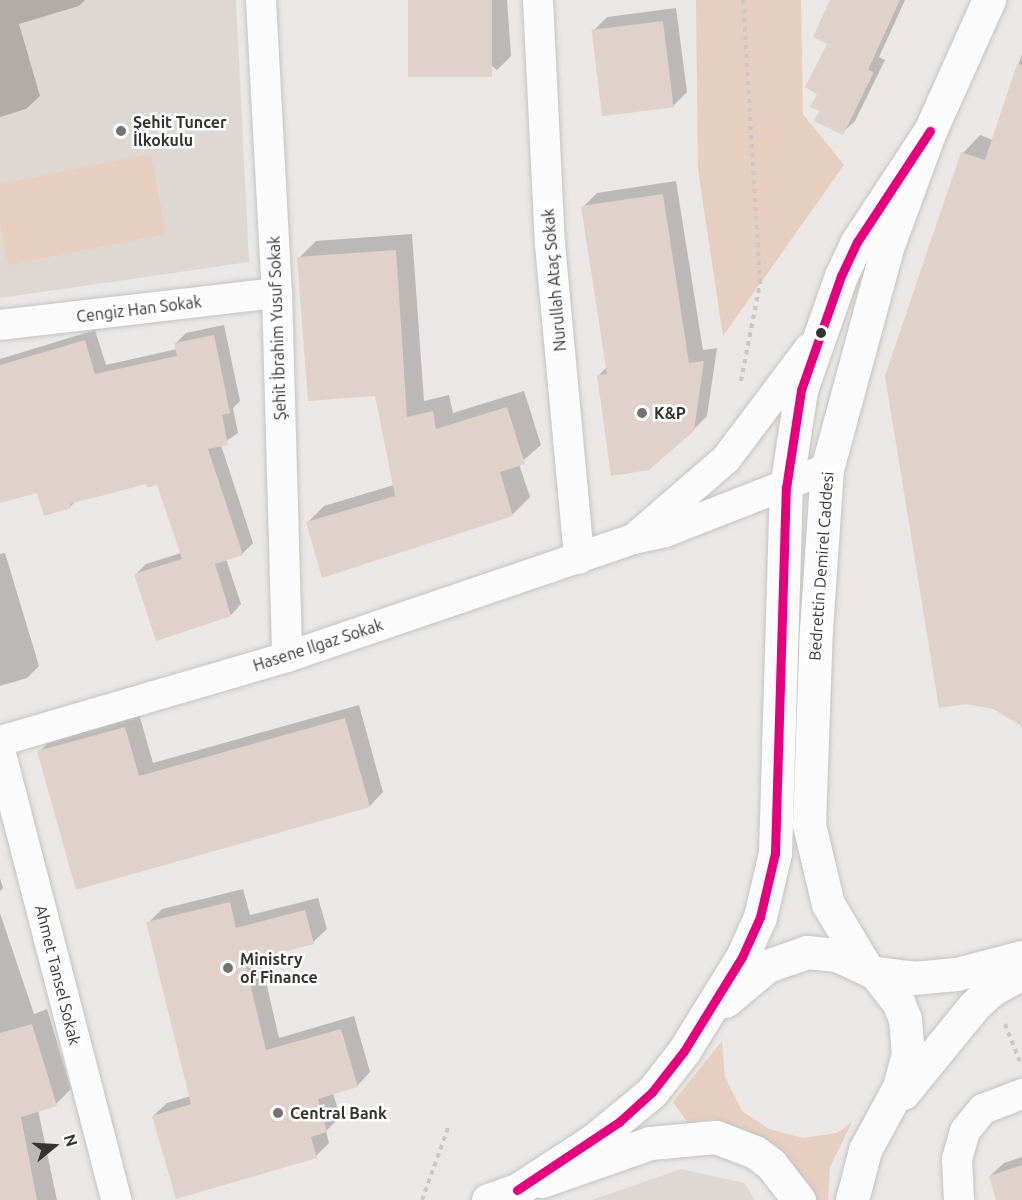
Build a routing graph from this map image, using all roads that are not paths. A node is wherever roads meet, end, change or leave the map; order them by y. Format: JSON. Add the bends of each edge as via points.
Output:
{"nodes":[{"id":1,"x":261,"y":0,"type":"edge"},
{"id":2,"x":538,"y":0,"type":"edge"},
{"id":3,"x":990,"y":0,"type":"edge"},
{"id":4,"x":930,"y":131,"type":"junction"},
{"id":5,"x":277,"y":293,"type":"junction"},
{"id":6,"x":0,"y":325,"type":"edge"},
{"id":7,"x":819,"y":335,"type":"junction"},
{"id":8,"x":827,"y":470,"type":"junction"},
{"id":9,"x":786,"y":488,"type":"junction"},
{"id":10,"x":633,"y":539,"type":"junction"},
{"id":11,"x":579,"y":559,"type":"junction"},
{"id":12,"x":286,"y":657,"type":"junction"},
{"id":13,"x":0,"y":741,"type":"edge"},
{"id":14,"x":0,"y":750,"type":"edge"},
{"id":15,"x":1022,"y":957,"type":"edge"},
{"id":16,"x":870,"y":970,"type":"junction"},
{"id":17,"x":1022,"y":973,"type":"edge"},
{"id":18,"x":698,"y":1027,"type":"junction"},
{"id":19,"x":1022,"y":1094,"type":"edge"},
{"id":20,"x":885,"y":1116,"type":"junction"},
{"id":21,"x":503,"y":1195,"type":"edge"},
{"id":22,"x":116,"y":1200,"type":"edge"},
{"id":23,"x":799,"y":1200,"type":"edge"},
{"id":24,"x":852,"y":1200,"type":"edge"},
{"id":25,"x":959,"y":1200,"type":"edge"}],
"edges":[{"from":1,"to":5,"type":"street","name":"Şehit İbrahim Yusuf Sokak"},
{"from":2,"to":11,"type":"street","name":"Nurullah Ataç Sokak","via":[[550,244]]},
{"from":3,"to":4,"type":"main road","name":"Bedrettin Demirel Caddesi"},
{"from":4,"to":7,"type":"main road","name":"Bedrettin Demirel Caddesi","via":[[857,242]]},
{"from":4,"to":8,"type":"main road","name":"Bedrettin Demirel Caddesi","via":[[888,245]]},
{"from":5,"to":6,"type":"street","name":"Cengiz Han Sokak"},
{"from":5,"to":12,"type":"street","name":"Şehit İbrahim Yusuf Sokak"},
{"from":7,"to":9,"type":"main road","name":"Bedrettin Demirel Caddesi","via":[[801,390]]},
{"from":7,"to":10,"type":"street","name":"Hasene Ilgaz Sokak","via":[[726,459]]},
{"from":8,"to":9,"type":"street","name":"Hasene Ilgaz Sokak"},
{"from":8,"to":16,"type":"main road","name":"Bedrettin Demirel Caddesi","via":[[809,825],[828,904]]},
{"from":9,"to":10,"type":"street","name":"Hasene Ilgaz Sokak","via":[[664,532]]},
{"from":9,"to":18,"type":"main road","name":"Bedrettin Demirel Caddesi","via":[[775,853],[760,917],[742,957]]},
{"from":10,"to":11,"type":"street","name":"Hasene Ilgaz Sokak"},
{"from":11,"to":12,"type":"street","name":"Hasene Ilgaz Sokak"},
{"from":12,"to":13,"type":"street","name":"Hasene Ilgaz Sokak"},
{"from":14,"to":22,"type":"street","name":"Ahmet Tansel Sokak"},
{"from":15,"to":16,"type":"main road","via":[[934,976]]},
{"from":16,"to":18,"type":"main road","via":[[828,952],[786,957],[767,966]]},
{"from":16,"to":20,"type":"main road","name":"Bedrettin Demirel Caddesi","via":[[898,1002],[908,1036],[906,1067]]},
{"from":17,"to":20,"type":"main road","via":[[991,990],[974,1006]]},
{"from":18,"to":21,"type":"main road","via":[[652,1092],[619,1122]]},
{"from":19,"to":25,"type":"street","via":[[992,1104],[974,1119],[960,1144],[956,1176]]},
{"from":20,"to":24,"type":"main road","via":[[865,1150]]},
{"from":21,"to":23,"type":"main road","via":[[650,1143],[716,1137],[755,1152],[771,1164]]}]}
